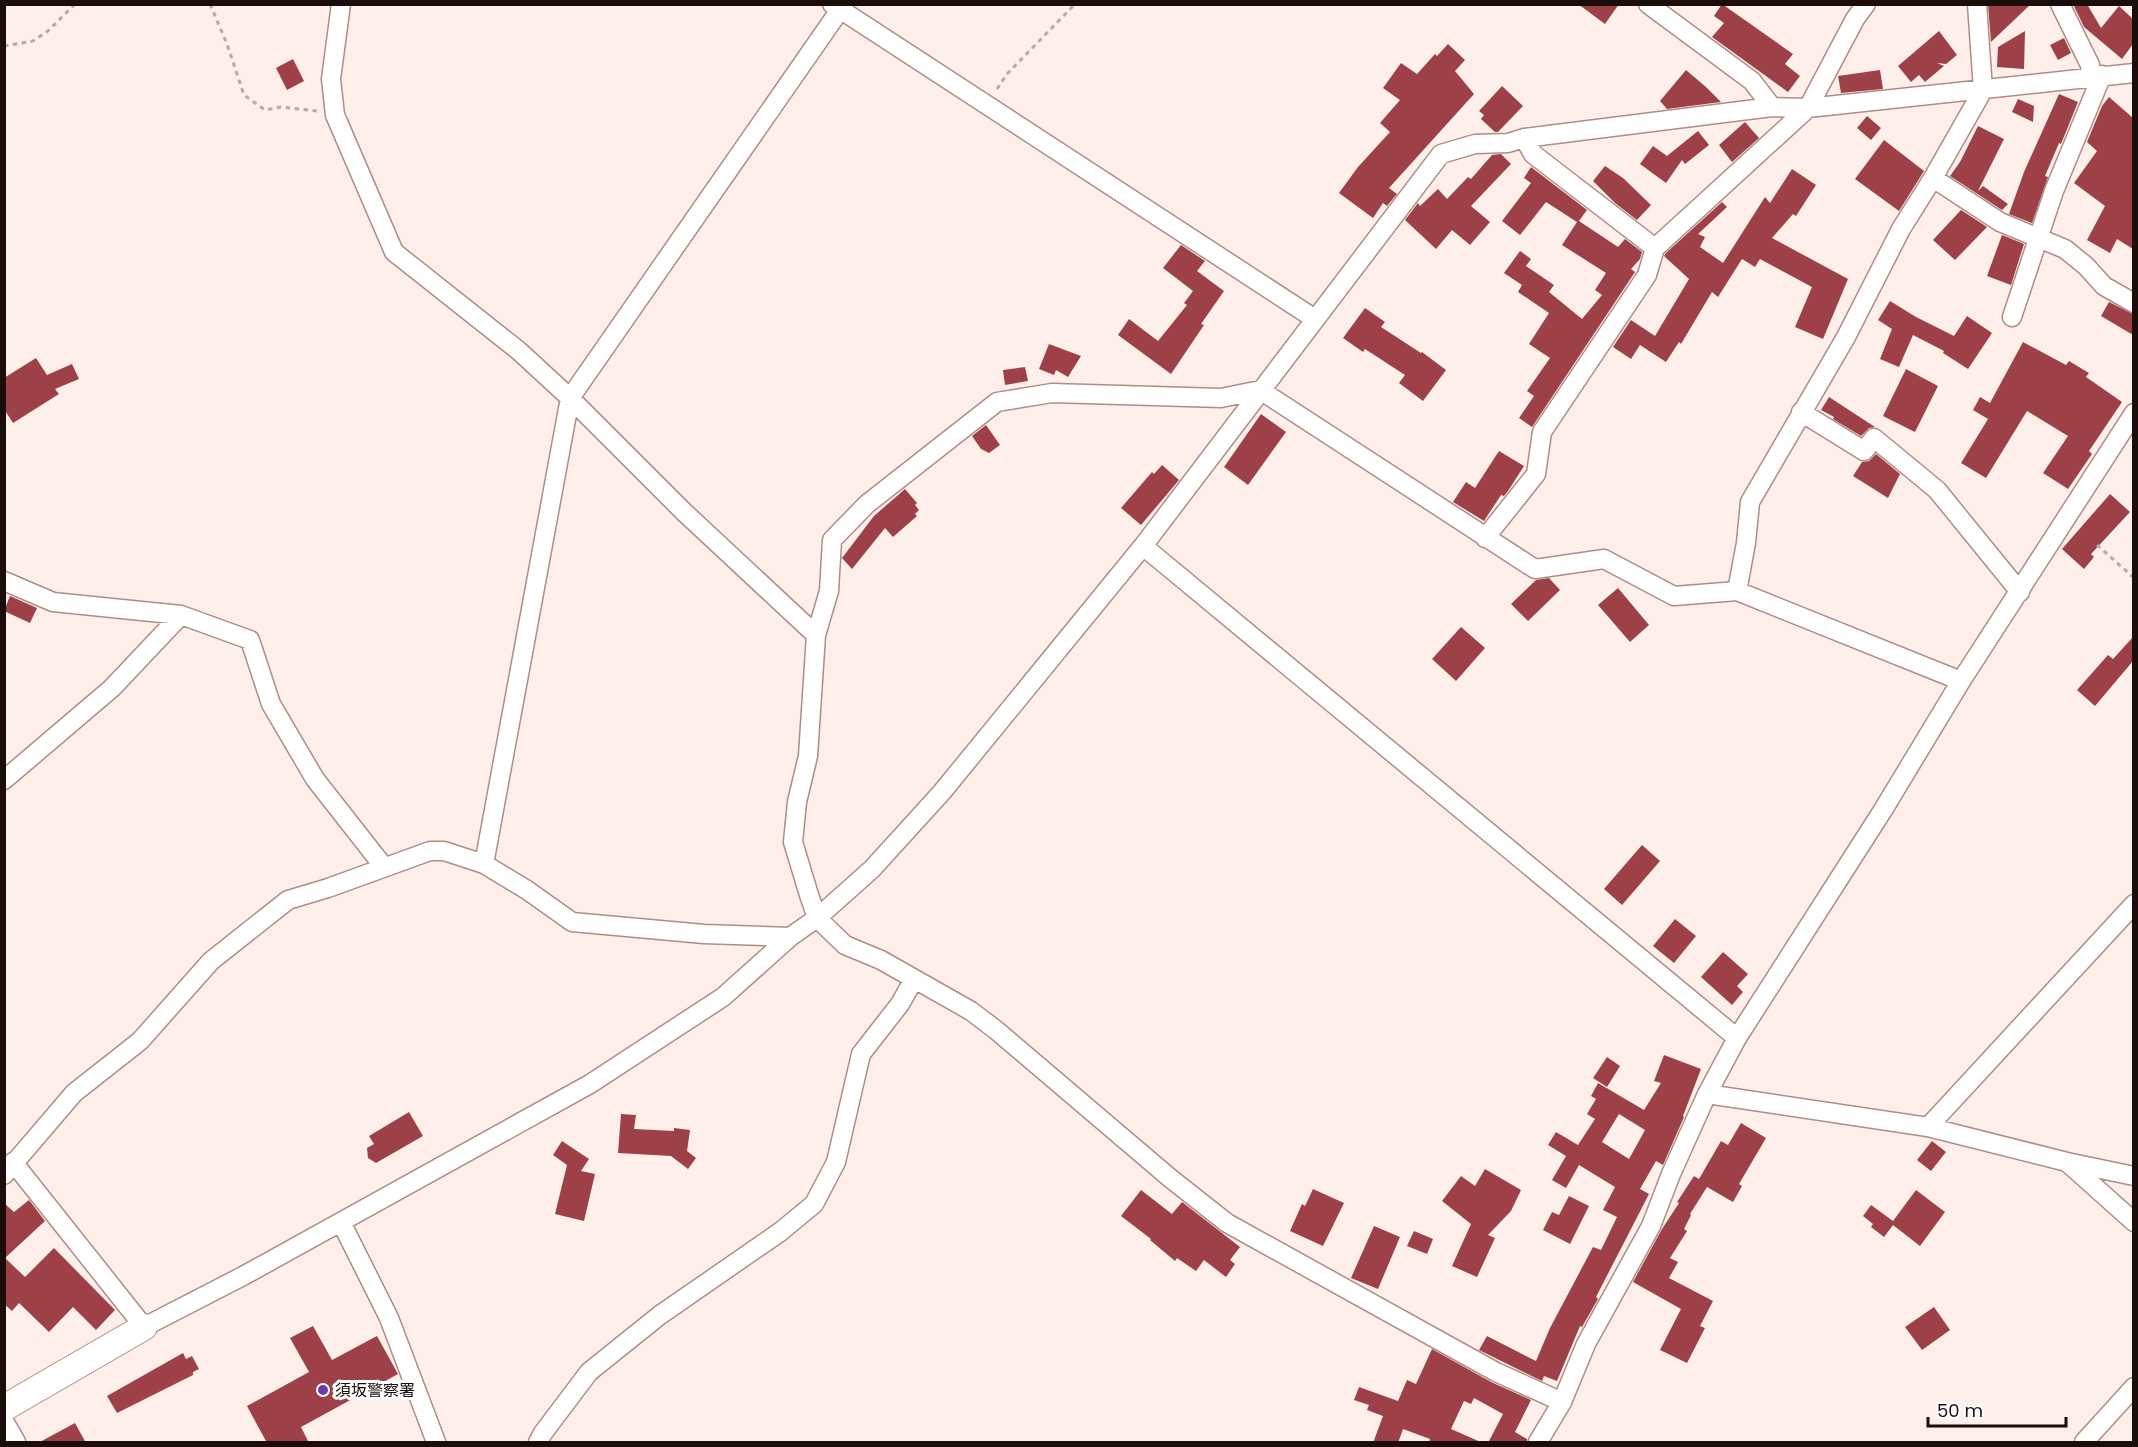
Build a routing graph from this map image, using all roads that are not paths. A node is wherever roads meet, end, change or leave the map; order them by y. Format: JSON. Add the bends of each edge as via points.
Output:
{"nodes":[{"id":1,"x":341,"y":4,"type":"edge"},
{"id":2,"x":1648,"y":4,"type":"edge"},
{"id":3,"x":1866,"y":4,"type":"edge"},
{"id":4,"x":1977,"y":4,"type":"edge"},
{"id":5,"x":2060,"y":4,"type":"edge"},
{"id":6,"x":839,"y":7,"type":"edge"},
{"id":7,"x":2133,"y":73,"type":"edge"},
{"id":8,"x":2097,"y":76,"type":"junction"},
{"id":9,"x":1983,"y":90,"type":"junction"},
{"id":10,"x":1772,"y":107,"type":"junction"},
{"id":11,"x":1808,"y":108,"type":"junction"},
{"id":12,"x":1524,"y":138,"type":"junction"},
{"id":13,"x":1933,"y":178,"type":"junction"},
{"id":14,"x":2039,"y":238,"type":"junction"},
{"id":15,"x":1655,"y":248,"type":"junction"},
{"id":16,"x":2133,"y":303,"type":"edge"},
{"id":17,"x":2012,"y":317,"type":"dead end"},
{"id":18,"x":1315,"y":319,"type":"junction"},
{"id":19,"x":1260,"y":390,"type":"junction"},
{"id":20,"x":570,"y":398,"type":"junction"},
{"id":21,"x":1801,"y":412,"type":"junction"},
{"id":22,"x":2133,"y":413,"type":"edge"},
{"id":23,"x":1485,"y":538,"type":"junction"},
{"id":24,"x":1143,"y":546,"type":"junction"},
{"id":25,"x":4,"y":581,"type":"edge"},
{"id":26,"x":1737,"y":591,"type":"junction"},
{"id":27,"x":2020,"y":592,"type":"junction"},
{"id":28,"x":181,"y":615,"type":"junction"},
{"id":29,"x":816,"y":635,"type":"junction"},
{"id":30,"x":1961,"y":681,"type":"junction"},
{"id":31,"x":4,"y":780,"type":"edge"},
{"id":32,"x":484,"y":864,"type":"junction"},
{"id":33,"x":384,"y":867,"type":"junction"},
{"id":34,"x":2133,"y":904,"type":"edge"},
{"id":35,"x":818,"y":918,"type":"junction"},
{"id":36,"x":790,"y":937,"type":"junction"},
{"id":37,"x":914,"y":979,"type":"junction"},
{"id":38,"x":1737,"y":1038,"type":"junction"},
{"id":39,"x":1707,"y":1094,"type":"junction"},
{"id":40,"x":1928,"y":1127,"type":"junction"},
{"id":41,"x":2067,"y":1162,"type":"junction"},
{"id":42,"x":9,"y":1169,"type":"edge"},
{"id":43,"x":2133,"y":1176,"type":"edge"},
{"id":44,"x":341,"y":1222,"type":"junction"},
{"id":45,"x":2133,"y":1222,"type":"edge"},
{"id":46,"x":144,"y":1327,"type":"junction"},
{"id":47,"x":2133,"y":1387,"type":"edge"},
{"id":48,"x":1562,"y":1402,"type":"junction"},
{"id":49,"x":4,"y":1408,"type":"edge"},
{"id":50,"x":4,"y":1421,"type":"edge"},
{"id":51,"x":16,"y":1443,"type":"edge"},
{"id":52,"x":436,"y":1443,"type":"edge"},
{"id":53,"x":538,"y":1443,"type":"edge"},
{"id":54,"x":1538,"y":1443,"type":"edge"},
{"id":55,"x":2084,"y":1443,"type":"edge"}],
"edges":[{"from":1,"to":20,"type":"street","via":[[331,79],[335,115],[394,252],[519,351]]},
{"from":2,"to":10,"type":"street","via":[[1752,81]]},
{"from":3,"to":11,"type":"street"},
{"from":4,"to":9,"type":"street"},
{"from":5,"to":8,"type":"street"},
{"from":6,"to":18,"type":"street"},
{"from":6,"to":20,"type":"street"},
{"from":7,"to":8,"type":"street"},
{"from":8,"to":9,"type":"street"},
{"from":8,"to":14,"type":"street"},
{"from":9,"to":11,"type":"street"},
{"from":9,"to":13,"type":"street"},
{"from":10,"to":11,"type":"street"},
{"from":10,"to":12,"type":"street"},
{"from":11,"to":15,"type":"street"},
{"from":12,"to":15,"type":"street","via":[[1533,153]]},
{"from":12,"to":18,"type":"street","via":[[1508,143],[1475,144],[1441,154]]},
{"from":13,"to":14,"type":"street","via":[[2000,222]]},
{"from":13,"to":21,"type":"street"},
{"from":14,"to":16,"type":"street","via":[[2065,249],[2104,286]]},
{"from":14,"to":17,"type":"street"},
{"from":15,"to":23,"type":"street","via":[[1647,275],[1542,432],[1536,474]]},
{"from":18,"to":19,"type":"street"},
{"from":19,"to":23,"type":"street"},
{"from":19,"to":24,"type":"street"},
{"from":19,"to":29,"type":"street","via":[[1221,398],[1052,393],[997,402],[867,504],[832,540],[829,591]]},
{"from":20,"to":29,"type":"street","via":[[684,512]]},
{"from":20,"to":32,"type":"street"},
{"from":21,"to":26,"type":"street","via":[[1750,502]]},
{"from":21,"to":27,"type":"street","via":[[1864,451],[1874,438],[1937,490]]},
{"from":22,"to":27,"type":"street"},
{"from":23,"to":26,"type":"street","via":[[1535,569],[1604,558],[1674,597]]},
{"from":24,"to":35,"type":"street","via":[[942,792],[872,869]]},
{"from":24,"to":38,"type":"street"},
{"from":25,"to":28,"type":"street","via":[[53,602]]},
{"from":26,"to":30,"type":"street"},
{"from":27,"to":30,"type":"street"},
{"from":28,"to":31,"type":"street","via":[[112,688]]},
{"from":28,"to":33,"type":"street","via":[[250,640],[271,704],[315,779]]},
{"from":29,"to":35,"type":"street","via":[[808,756],[796,802],[793,842]]},
{"from":30,"to":38,"type":"street"},
{"from":32,"to":33,"type":"street","via":[[444,851],[430,851]]},
{"from":32,"to":36,"type":"street","via":[[572,922]]},
{"from":33,"to":42,"type":"street","via":[[288,900],[211,961],[141,1041],[74,1093]]},
{"from":34,"to":40,"type":"street"},
{"from":35,"to":36,"type":"street"},
{"from":35,"to":37,"type":"street","via":[[845,945]]},
{"from":36,"to":44,"type":"street","via":[[723,997],[590,1084]]},
{"from":37,"to":48,"type":"street","via":[[972,1011],[1227,1223],[1496,1372]]},
{"from":37,"to":53,"type":"street","via":[[861,1054],[836,1162],[814,1204],[660,1315],[589,1372]]},
{"from":38,"to":39,"type":"street"},
{"from":39,"to":40,"type":"street"},
{"from":39,"to":48,"type":"street","via":[[1651,1226],[1586,1344]]},
{"from":40,"to":41,"type":"street"},
{"from":41,"to":43,"type":"street"},
{"from":41,"to":45,"type":"street"},
{"from":42,"to":46,"type":"street"},
{"from":44,"to":46,"type":"street"},
{"from":44,"to":52,"type":"street","via":[[389,1318]]},
{"from":46,"to":49,"type":"street"},
{"from":47,"to":55,"type":"street"},
{"from":48,"to":54,"type":"street"},
{"from":50,"to":51,"type":"street"}]}
